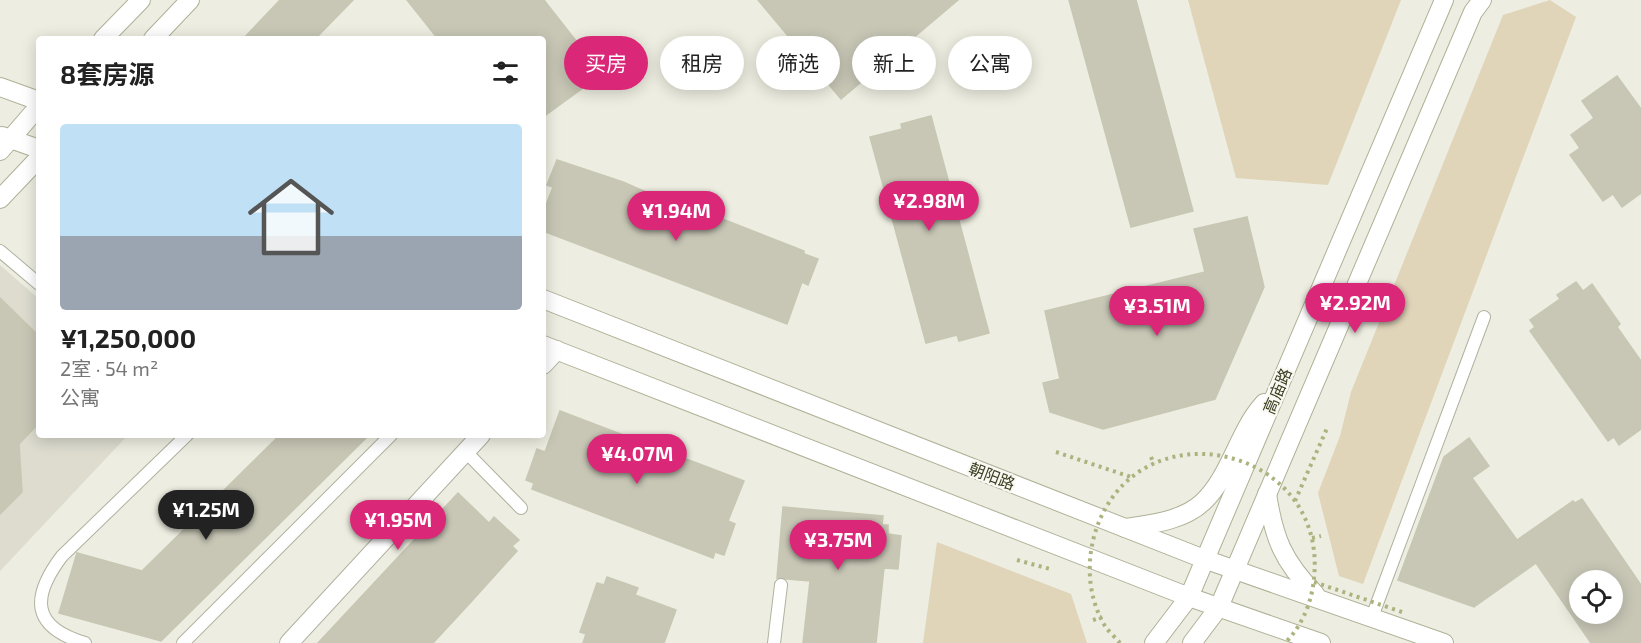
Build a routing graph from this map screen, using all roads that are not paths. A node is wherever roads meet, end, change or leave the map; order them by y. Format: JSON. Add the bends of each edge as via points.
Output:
{"nodes":[{"id":1,"x":141,"y":0,"type":"edge"},
{"id":2,"x":190,"y":0,"type":"edge"},
{"id":3,"x":1444,"y":0,"type":"edge"},
{"id":4,"x":1482,"y":0,"type":"edge"},
{"id":5,"x":106,"y":36,"type":"edge"},
{"id":6,"x":156,"y":36,"type":"edge"},
{"id":7,"x":0,"y":87,"type":"edge"},
{"id":8,"x":36,"y":100,"type":"edge"},
{"id":9,"x":36,"y":109,"type":"edge"},
{"id":10,"x":4,"y":142,"type":"edge"},
{"id":11,"x":36,"y":148,"type":"edge"},
{"id":12,"x":36,"y":161,"type":"edge"},
{"id":13,"x":0,"y":200,"type":"edge"},
{"id":14,"x":0,"y":252,"type":"edge"},
{"id":15,"x":36,"y":282,"type":"edge"},
{"id":16,"x":546,"y":300,"type":"edge"},
{"id":17,"x":1484,"y":317,"type":"dead end"},
{"id":18,"x":550,"y":347,"type":"edge"},
{"id":19,"x":1283,"y":377,"type":"junction"},
{"id":20,"x":185,"y":438,"type":"edge"},
{"id":21,"x":388,"y":438,"type":"edge"},
{"id":22,"x":478,"y":438,"type":"edge"},
{"id":23,"x":465,"y":452,"type":"junction"},
{"id":24,"x":1267,"y":494,"type":"junction"},
{"id":25,"x":521,"y":508,"type":"dead end"},
{"id":26,"x":1124,"y":528,"type":"junction"},
{"id":27,"x":1204,"y":559,"type":"junction"},
{"id":28,"x":1234,"y":569,"type":"junction"},
{"id":29,"x":781,"y":585,"type":"dead end"},
{"id":30,"x":1316,"y":590,"type":"junction"},
{"id":31,"x":1189,"y":597,"type":"junction"},
{"id":32,"x":1219,"y":607,"type":"junction"},
{"id":33,"x":1372,"y":617,"type":"junction"},
{"id":34,"x":85,"y":643,"type":"edge"},
{"id":35,"x":183,"y":643,"type":"edge"},
{"id":36,"x":289,"y":643,"type":"edge"},
{"id":37,"x":774,"y":643,"type":"edge"},
{"id":38,"x":1154,"y":643,"type":"edge"},
{"id":39,"x":1192,"y":643,"type":"edge"},
{"id":40,"x":1321,"y":643,"type":"edge"},
{"id":41,"x":1444,"y":643,"type":"edge"}],
"edges":[{"from":1,"to":5,"type":"main road"},
{"from":2,"to":6,"type":"main road"},
{"from":3,"to":19,"type":"main road","name":"高庙路"},
{"from":4,"to":24,"type":"main road","name":"高庙路","via":[[1473,12]]},
{"from":7,"to":8,"type":"main road"},
{"from":9,"to":10,"type":"main road"},
{"from":10,"to":11,"type":"main road"},
{"from":12,"to":13,"type":"main road"},
{"from":14,"to":15,"type":"lane"},
{"from":16,"to":26,"type":"main road","name":"朝阳路"},
{"from":17,"to":33,"type":"lane"},
{"from":18,"to":31,"type":"main road"},
{"from":19,"to":26,"type":"main road","via":[[1249,423],[1216,487],[1202,503],[1161,522]]},
{"from":19,"to":27,"type":"main road","name":"高庙路"},
{"from":20,"to":34,"type":"lane","via":[[51,570],[41,597],[44,618],[58,633]]},
{"from":21,"to":35,"type":"lane"},
{"from":22,"to":23,"type":"main road"},
{"from":23,"to":25,"type":"lane"},
{"from":23,"to":36,"type":"main road"},
{"from":24,"to":28,"type":"main road","name":"高庙路"},
{"from":24,"to":30,"type":"main road","via":[[1273,528],[1283,553],[1297,576]]},
{"from":26,"to":27,"type":"main road","name":"朝阳路"},
{"from":27,"to":28,"type":"main road","name":"朝阳路"},
{"from":27,"to":31,"type":"main road","name":"高庙路"},
{"from":28,"to":30,"type":"main road","name":"朝阳路"},
{"from":28,"to":32,"type":"main road","name":"高庙路"},
{"from":29,"to":37,"type":"lane"},
{"from":30,"to":33,"type":"main road","name":"朝阳路"},
{"from":31,"to":32,"type":"main road"},
{"from":31,"to":38,"type":"main road","name":"高庙路"},
{"from":32,"to":39,"type":"main road","name":"高庙路"},
{"from":32,"to":40,"type":"main road"},
{"from":33,"to":41,"type":"main road","name":"朝阳路"}]}
